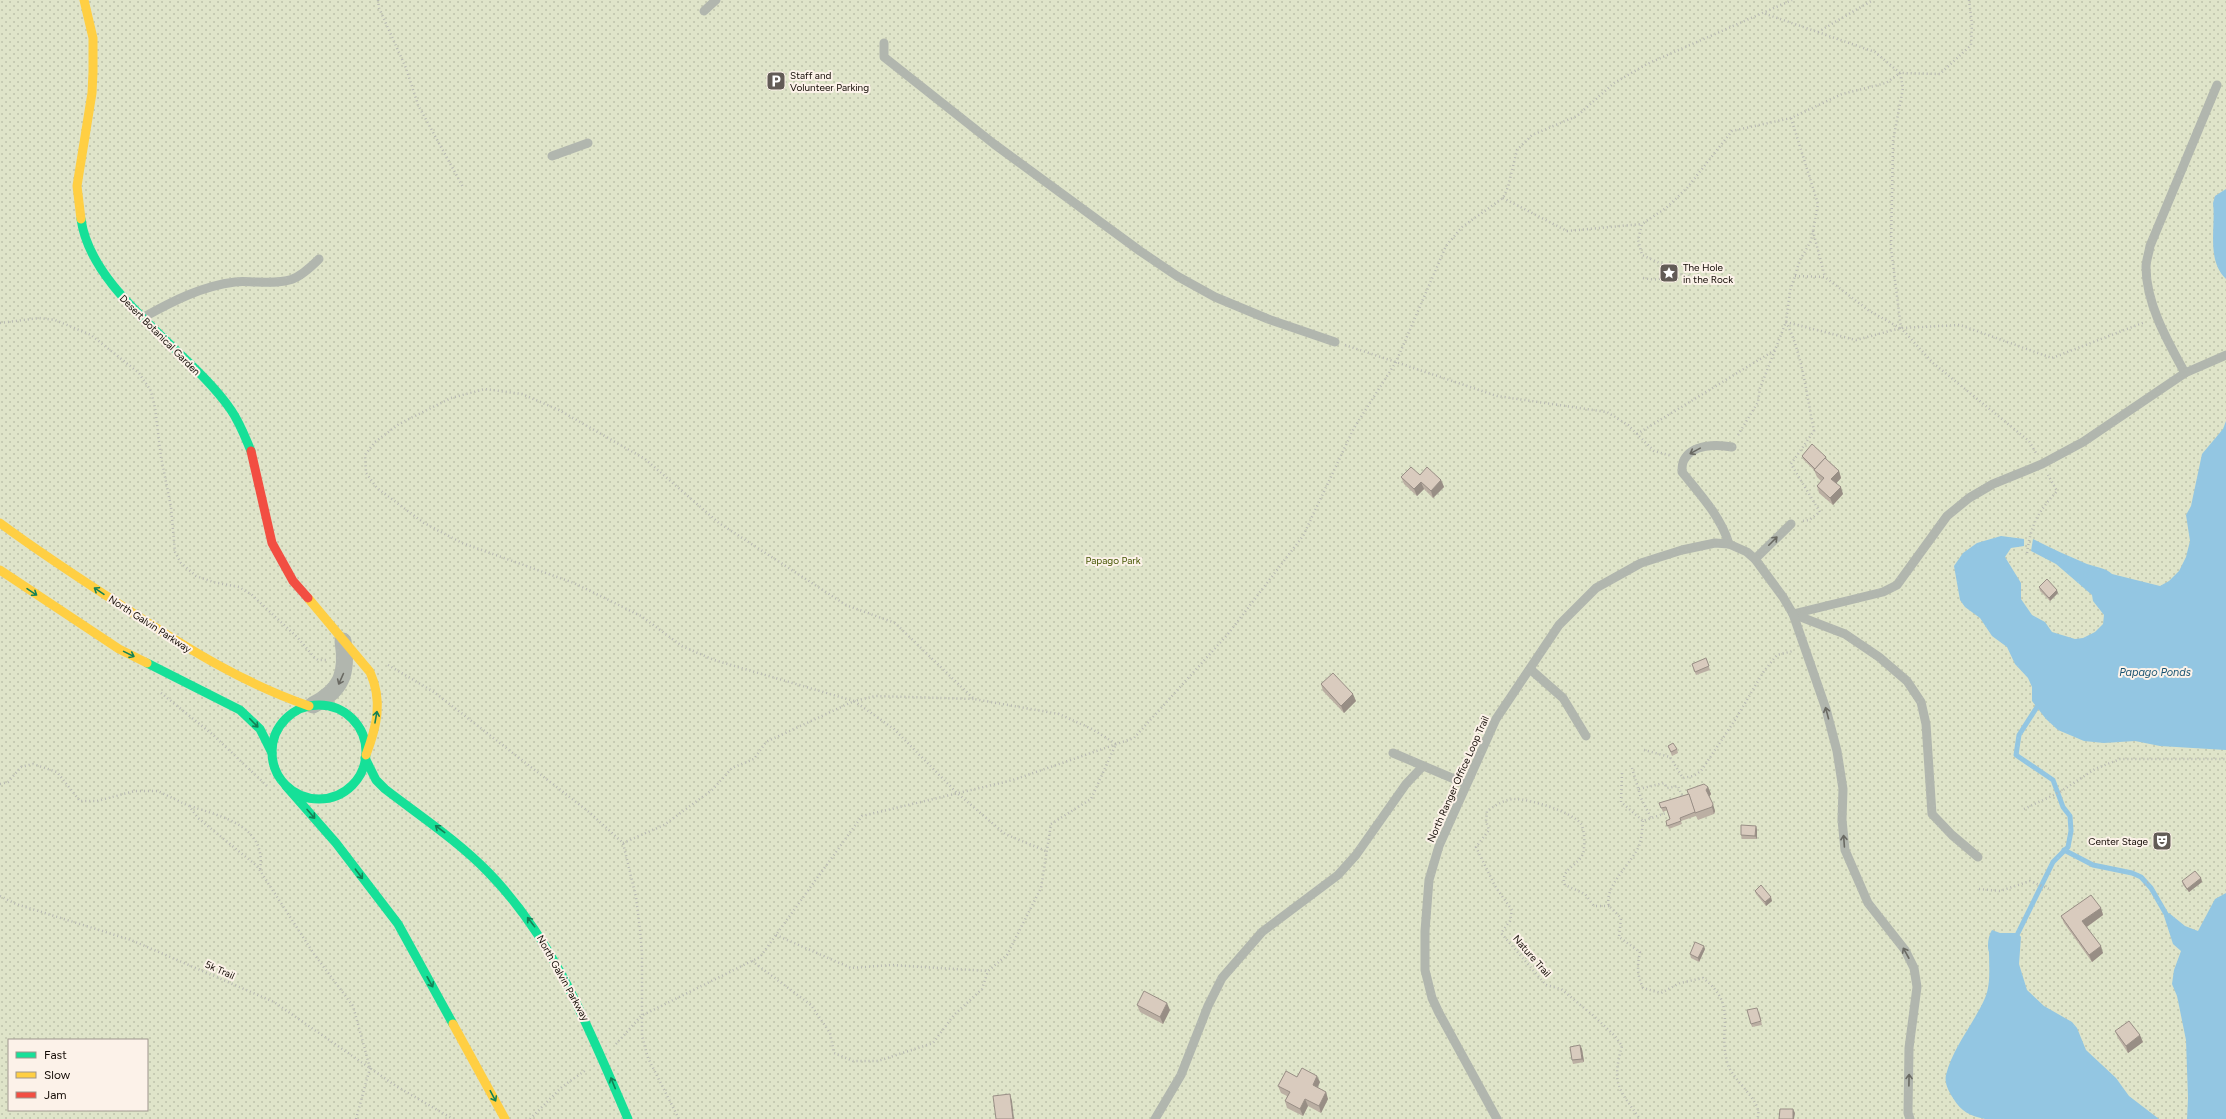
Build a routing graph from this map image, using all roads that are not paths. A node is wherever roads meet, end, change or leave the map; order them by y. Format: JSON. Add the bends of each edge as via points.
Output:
{"nodes":[{"id":1,"x":84,"y":0,"type":"edge"},
{"id":2,"x":716,"y":0,"type":"edge"},
{"id":3,"x":704,"y":10,"type":"dead end"},
{"id":4,"x":884,"y":43,"type":"dead end"},
{"id":5,"x":2216,"y":85,"type":"dead end"},
{"id":6,"x":588,"y":143,"type":"dead end"},
{"id":7,"x":552,"y":156,"type":"dead end"},
{"id":8,"x":319,"y":258,"type":"dead end"},
{"id":9,"x":142,"y":318,"type":"junction"},
{"id":10,"x":1335,"y":342,"type":"road end"},
{"id":11,"x":2226,"y":355,"type":"edge"},
{"id":12,"x":2186,"y":373,"type":"junction"},
{"id":13,"x":1732,"y":447,"type":"road end"},
{"id":14,"x":0,"y":524,"type":"edge"},
{"id":15,"x":1791,"y":524,"type":"road end"},
{"id":16,"x":1729,"y":544,"type":"junction"},
{"id":17,"x":1755,"y":559,"type":"junction"},
{"id":18,"x":0,"y":570,"type":"edge"},
{"id":19,"x":1793,"y":614,"type":"junction"},
{"id":20,"x":343,"y":641,"type":"junction"},
{"id":21,"x":1530,"y":670,"type":"junction"},
{"id":22,"x":311,"y":706,"type":"junction"},
{"id":23,"x":1586,"y":736,"type":"dead end"},
{"id":24,"x":272,"y":753,"type":"junction"},
{"id":25,"x":1393,"y":753,"type":"dead end"},
{"id":26,"x":365,"y":757,"type":"junction"},
{"id":27,"x":1423,"y":766,"type":"junction"},
{"id":28,"x":1466,"y":784,"type":"junction"},
{"id":29,"x":286,"y":786,"type":"junction"},
{"id":30,"x":1978,"y":857,"type":"dead end"},
{"id":31,"x":505,"y":1119,"type":"edge"},
{"id":32,"x":628,"y":1119,"type":"edge"},
{"id":33,"x":1155,"y":1119,"type":"edge"},
{"id":34,"x":1497,"y":1119,"type":"edge"},
{"id":35,"x":1910,"y":1119,"type":"edge"}],
"edges":[{"from":1,"to":9,"type":"main road","name":"Desert Botanical Garden","via":[[93,38],[93,72],[77,186],[83,232],[108,281]]},
{"from":2,"to":3,"type":"lane"},
{"from":4,"to":10,"type":"lane","via":[[884,57],[994,144],[1177,276],[1222,300]]},
{"from":5,"to":12,"type":"lane","via":[[2150,246],[2145,266],[2148,289],[2158,317]]},
{"from":6,"to":7,"type":"lane"},
{"from":8,"to":9,"type":"lane","via":[[298,278],[282,283],[236,281],[212,287],[180,297]]},
{"from":9,"to":20,"type":"main road","name":"Desert Botanical Garden","via":[[215,390],[242,427],[252,454],[272,543],[293,581]]},
{"from":11,"to":12,"type":"lane"},
{"from":12,"to":19,"type":"lane","via":[[2083,442],[1969,498],[1947,516],[1897,585],[1876,594]]},
{"from":13,"to":16,"type":"lane","one_way":true,"via":[[1717,444],[1694,450],[1684,460],[1682,472],[1705,500],[1725,531]]},
{"from":22,"to":14,"type":"main road","name":"North Galvin Parkway","one_way":true,"via":[[270,694],[226,672]]},
{"from":17,"to":15,"type":"lane","one_way":true},
{"from":16,"to":17,"type":"lane","name":"North Ranger Office Loop Trail","via":[[1747,552]]},
{"from":16,"to":21,"type":"lane","name":"North Ranger Office Loop Trail","via":[[1715,543],[1682,550],[1641,563],[1596,588],[1559,625]]},
{"from":17,"to":19,"type":"lane","name":"North Ranger Office Loop Trail"},
{"from":18,"to":24,"type":"main road","one_way":true,"via":[[119,649],[240,710],[260,729]]},
{"from":19,"to":30,"type":"lane","via":[[1845,634],[1879,657],[1907,681],[1921,702],[1926,724],[1932,814]]},
{"from":35,"to":19,"type":"lane","name":"North Ranger Office Loop Trail","one_way":true,"via":[[1909,1048],[1917,987],[1914,968],[1906,950],[1868,903],[1844,850],[1843,789],[1837,752],[1826,709]]},
{"from":20,"to":22,"type":"street","one_way":true,"via":[[343,675],[331,694]]},
{"from":26,"to":20,"type":"main road","name":"Desert Botanical Garden","one_way":true,"via":[[376,720],[378,696],[370,672]]},
{"from":21,"to":23,"type":"lane","via":[[1563,698]]},
{"from":21,"to":28,"type":"lane","name":"North Ranger Office Loop Trail","via":[[1496,719]]},
{"from":22,"to":24,"type":"main road","via":[[288,716],[279,727]]},
{"from":22,"to":26,"type":"main road","via":[[326,705],[351,717],[360,728]]},
{"from":24,"to":29,"type":"main road","via":[[278,776]]},
{"from":25,"to":27,"type":"lane"},
{"from":26,"to":29,"type":"main road","via":[[362,770],[354,782],[342,792],[328,798],[313,798],[299,794]]},
{"from":32,"to":26,"type":"main road","name":"North Galvin Parkway","one_way":true,"via":[[586,1021],[559,967],[534,926],[501,886],[463,848],[385,789],[376,780]]},
{"from":27,"to":28,"type":"lane"},
{"from":27,"to":33,"type":"lane","via":[[1406,784],[1356,855],[1338,875],[1262,932],[1222,978],[1208,1006],[1181,1076]]},
{"from":28,"to":34,"type":"lane","name":"North Ranger Office Loop Trail","via":[[1439,846],[1429,880],[1425,970],[1432,998],[1439,1013]]},
{"from":29,"to":31,"type":"main road","one_way":true,"via":[[336,843],[398,924]]}]}
